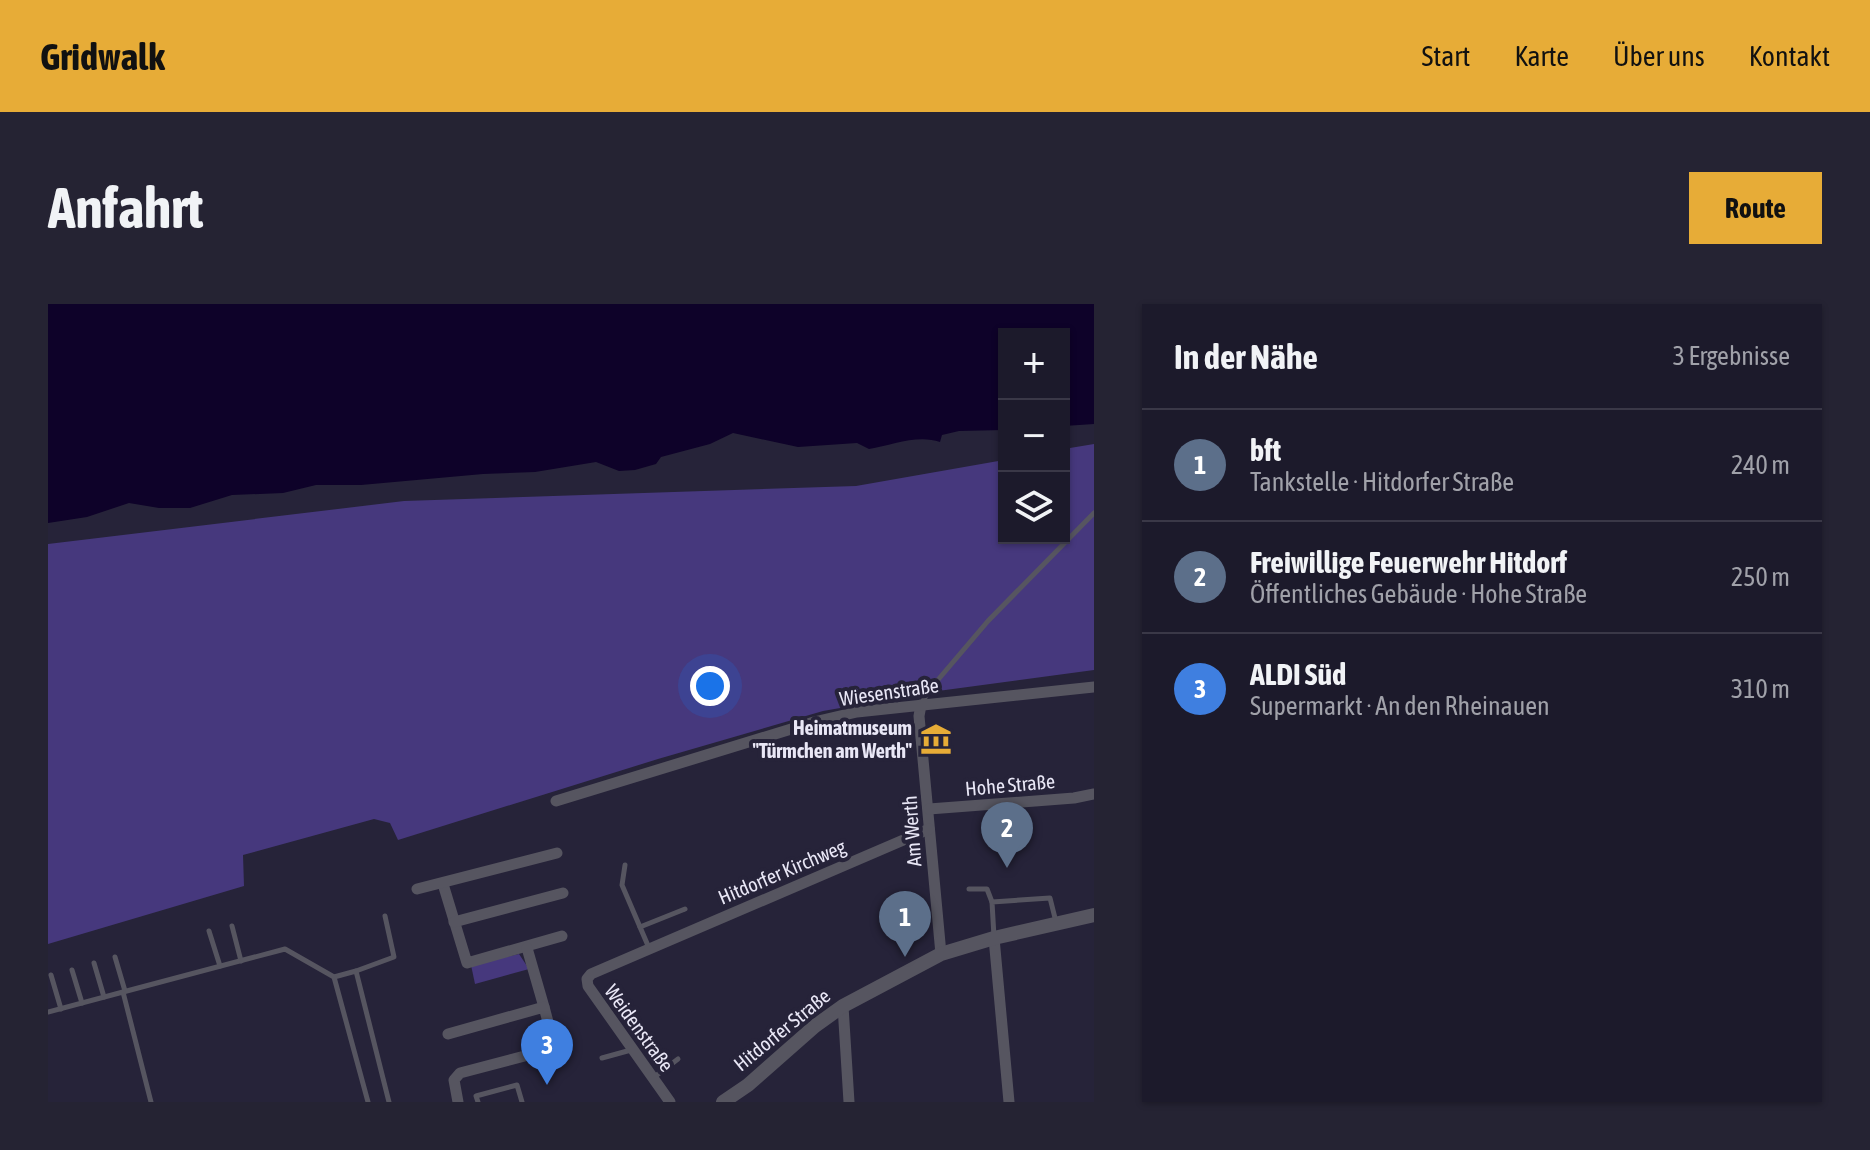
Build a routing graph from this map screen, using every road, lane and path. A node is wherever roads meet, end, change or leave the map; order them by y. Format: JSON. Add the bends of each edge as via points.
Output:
{"nodes":[{"id":1,"x":1094,"y":513,"type":"edge"},
{"id":2,"x":1094,"y":687,"type":"edge"},
{"id":3,"x":921,"y":705,"type":"junction"},
{"id":4,"x":1094,"y":794,"type":"edge"},
{"id":5,"x":556,"y":801,"type":"dead end"},
{"id":6,"x":929,"y":809,"type":"junction"},
{"id":7,"x":929,"y":829,"type":"junction"},
{"id":8,"x":557,"y":853,"type":"dead end"},
{"id":9,"x":625,"y":865,"type":"dead end"},
{"id":10,"x":443,"y":884,"type":"junction"},
{"id":11,"x":417,"y":889,"type":"dead end"},
{"id":12,"x":969,"y":889,"type":"dead end"},
{"id":13,"x":563,"y":893,"type":"dead end"},
{"id":14,"x":992,"y":902,"type":"junction"},
{"id":15,"x":685,"y":909,"type":"dead end"},
{"id":16,"x":1094,"y":915,"type":"edge"},
{"id":17,"x":385,"y":916,"type":"dead end"},
{"id":18,"x":454,"y":922,"type":"junction"},
{"id":19,"x":1057,"y":923,"type":"junction"},
{"id":20,"x":232,"y":926,"type":"dead end"},
{"id":21,"x":640,"y":927,"type":"junction"},
{"id":22,"x":209,"y":931,"type":"dead end"},
{"id":23,"x":562,"y":936,"type":"dead end"},
{"id":24,"x":994,"y":938,"type":"junction"},
{"id":25,"x":527,"y":948,"type":"junction"},
{"id":26,"x":649,"y":949,"type":"junction"},
{"id":27,"x":941,"y":954,"type":"junction"},
{"id":28,"x":115,"y":957,"type":"dead end"},
{"id":29,"x":241,"y":961,"type":"junction"},
{"id":30,"x":94,"y":963,"type":"dead end"},
{"id":31,"x":220,"y":966,"type":"junction"},
{"id":32,"x":72,"y":970,"type":"dead end"},
{"id":33,"x":356,"y":971,"type":"junction"},
{"id":34,"x":591,"y":974,"type":"joint"},
{"id":35,"x":51,"y":975,"type":"dead end"},
{"id":36,"x":334,"y":977,"type":"junction"},
{"id":37,"x":124,"y":992,"type":"junction"},
{"id":38,"x":104,"y":997,"type":"junction"},
{"id":39,"x":82,"y":1003,"type":"junction"},
{"id":40,"x":843,"y":1006,"type":"junction"},
{"id":41,"x":544,"y":1007,"type":"junction"},
{"id":42,"x":61,"y":1009,"type":"junction"},
{"id":43,"x":48,"y":1012,"type":"edge"},
{"id":44,"x":448,"y":1034,"type":"dead end"},
{"id":45,"x":632,"y":1050,"type":"junction"},
{"id":46,"x":602,"y":1058,"type":"dead end"},
{"id":47,"x":678,"y":1059,"type":"dead end"},
{"id":48,"x":653,"y":1078,"type":"junction"},
{"id":49,"x":151,"y":1102,"type":"edge"},
{"id":50,"x":368,"y":1102,"type":"edge"},
{"id":51,"x":389,"y":1102,"type":"edge"},
{"id":52,"x":458,"y":1102,"type":"edge"},
{"id":53,"x":478,"y":1102,"type":"edge"},
{"id":54,"x":522,"y":1102,"type":"edge"},
{"id":55,"x":670,"y":1102,"type":"edge"},
{"id":56,"x":723,"y":1102,"type":"edge"},
{"id":57,"x":849,"y":1102,"type":"edge"},
{"id":58,"x":1009,"y":1102,"type":"edge"}],
"edges":[{"from":1,"to":3,"type":"lane","via":[[988,621]]},
{"from":2,"to":3,"type":"street","name":"Wiesenstraße"},
{"from":3,"to":5,"type":"street","name":"Wiesenstraße","via":[[814,722]]},
{"from":3,"to":6,"type":"street","name":"Am Werth"},
{"from":4,"to":6,"type":"street","name":"Hohe Straße"},
{"from":6,"to":7,"type":"street","name":"Am Werth"},
{"from":7,"to":26,"type":"street","name":"Hitdorfer Kirchweg"},
{"from":7,"to":27,"type":"street","name":"Am Werth"},
{"from":8,"to":10,"type":"street"},
{"from":9,"to":21,"type":"lane","via":[[622,885]]},
{"from":10,"to":11,"type":"street"},
{"from":10,"to":18,"type":"street"},
{"from":12,"to":14,"type":"lane","via":[[987,889]]},
{"from":13,"to":18,"type":"street"},
{"from":14,"to":19,"type":"lane","via":[[1050,898]]},
{"from":14,"to":24,"type":"lane"},
{"from":15,"to":21,"type":"lane"},
{"from":16,"to":19,"type":"street","name":"Hitdorfer Straße"},
{"from":17,"to":33,"type":"lane","via":[[394,957]]},
{"from":18,"to":25,"type":"street","via":[[467,963]]},
{"from":19,"to":24,"type":"street","name":"Hitdorfer Straße"},
{"from":20,"to":29,"type":"lane"},
{"from":21,"to":26,"type":"lane"},
{"from":22,"to":31,"type":"lane"},
{"from":23,"to":25,"type":"street"},
{"from":24,"to":27,"type":"street","name":"Hitdorfer Straße"},
{"from":24,"to":58,"type":"street"},
{"from":25,"to":41,"type":"street"},
{"from":26,"to":34,"type":"street","name":"Hitdorfer Kirchweg"},
{"from":27,"to":40,"type":"street","name":"Hitdorfer Straße"},
{"from":28,"to":37,"type":"lane"},
{"from":29,"to":31,"type":"lane"},
{"from":29,"to":36,"type":"lane","via":[[285,949]]},
{"from":30,"to":38,"type":"lane"},
{"from":31,"to":37,"type":"lane"},
{"from":32,"to":39,"type":"lane"},
{"from":33,"to":36,"type":"lane"},
{"from":33,"to":51,"type":"lane"},
{"from":34,"to":45,"type":"street","name":"Weidenstraße","via":[[588,986]]},
{"from":35,"to":42,"type":"lane"},
{"from":36,"to":50,"type":"lane"},
{"from":37,"to":38,"type":"lane"},
{"from":37,"to":49,"type":"lane"},
{"from":38,"to":39,"type":"lane"},
{"from":39,"to":42,"type":"lane"},
{"from":40,"to":56,"type":"street","name":"Hitdorfer Straße"},
{"from":40,"to":57,"type":"street"},
{"from":41,"to":44,"type":"street"},
{"from":41,"to":52,"type":"street","via":[[555,1048],[460,1073],[454,1080]]},
{"from":42,"to":43,"type":"lane"},
{"from":45,"to":46,"type":"lane"},
{"from":45,"to":48,"type":"street","name":"Weidenstraße"},
{"from":47,"to":48,"type":"lane"},
{"from":48,"to":55,"type":"street","name":"Weidenstraße"},
{"from":53,"to":54,"type":"lane","via":[[476,1096],[517,1085]]}]}
